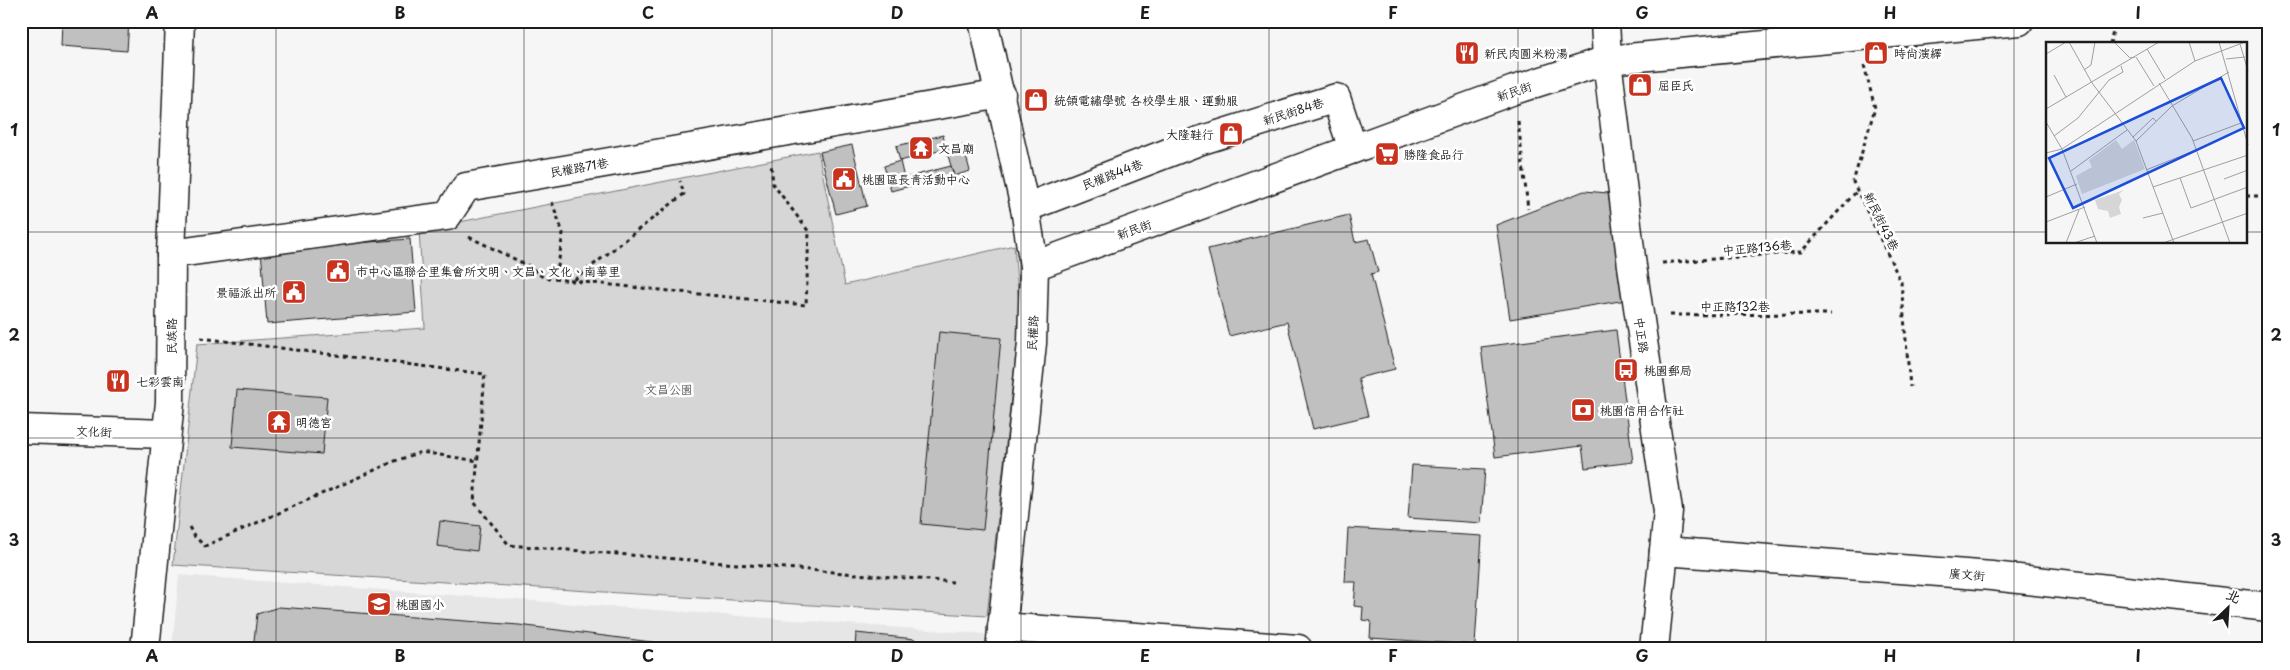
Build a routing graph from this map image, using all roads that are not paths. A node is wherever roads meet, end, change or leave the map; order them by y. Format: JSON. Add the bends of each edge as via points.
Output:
{"nodes":[{"id":1,"x":180,"y":21,"type":"edge"},
{"id":2,"x":983,"y":21,"type":"edge"},
{"id":3,"x":1605,"y":21,"type":"edge"},
{"id":4,"x":2019,"y":21,"type":"edge"},
{"id":5,"x":1608,"y":60,"type":"junction"},
{"id":6,"x":1001,"y":94,"type":"junction"},
{"id":7,"x":1198,"y":141,"type":"joint"},
{"id":8,"x":1353,"y":150,"type":"junction"},
{"id":9,"x":1026,"y":208,"type":"junction"},
{"id":10,"x":171,"y":254,"type":"junction"},
{"id":11,"x":1034,"y":266,"type":"junction"},
{"id":12,"x":21,"y":429,"type":"edge"},
{"id":13,"x":166,"y":434,"type":"junction"},
{"id":14,"x":1664,"y":551,"type":"junction"},
{"id":15,"x":2269,"y":607,"type":"edge"},
{"id":16,"x":1001,"y":638,"type":"edge"},
{"id":17,"x":145,"y":649,"type":"edge"},
{"id":18,"x":1298,"y":649,"type":"edge"},
{"id":19,"x":1654,"y":649,"type":"edge"}],
"edges":[{"from":1,"to":10,"type":"street","name":"民族路"},
{"from":2,"to":6,"type":"street","name":"民權路"},
{"from":3,"to":5,"type":"street","name":"中正路"},
{"from":4,"to":5,"type":"street","name":"新民街"},
{"from":5,"to":8,"type":"street","name":"新民街","via":[[1514,90]]},
{"from":5,"to":14,"type":"street","name":"中正路","via":[[1632,266],[1668,511]]},
{"from":6,"to":9,"type":"street","name":"民權路"},
{"from":6,"to":10,"type":"street","name":"民權路71巷","via":[[466,186],[447,216]]},
{"from":7,"to":8,"type":"street","name":"新民街84巷","via":[[1336,98]]},
{"from":7,"to":9,"type":"street","name":"民權路44巷"},
{"from":8,"to":11,"type":"street","name":"新民街"},
{"from":9,"to":11,"type":"street","name":"民權路"},
{"from":10,"to":13,"type":"street","name":"民族路","via":[[170,402]]},
{"from":11,"to":16,"type":"street","name":"民權路","via":[[1032,344]]},
{"from":12,"to":13,"type":"street","name":"文化街"},
{"from":13,"to":17,"type":"street","name":"民族路"},
{"from":14,"to":15,"type":"street","name":"廣文街","via":[[1992,576]]},
{"from":14,"to":19,"type":"street","name":"中正路"},
{"from":16,"to":18,"type":"street"}]}
